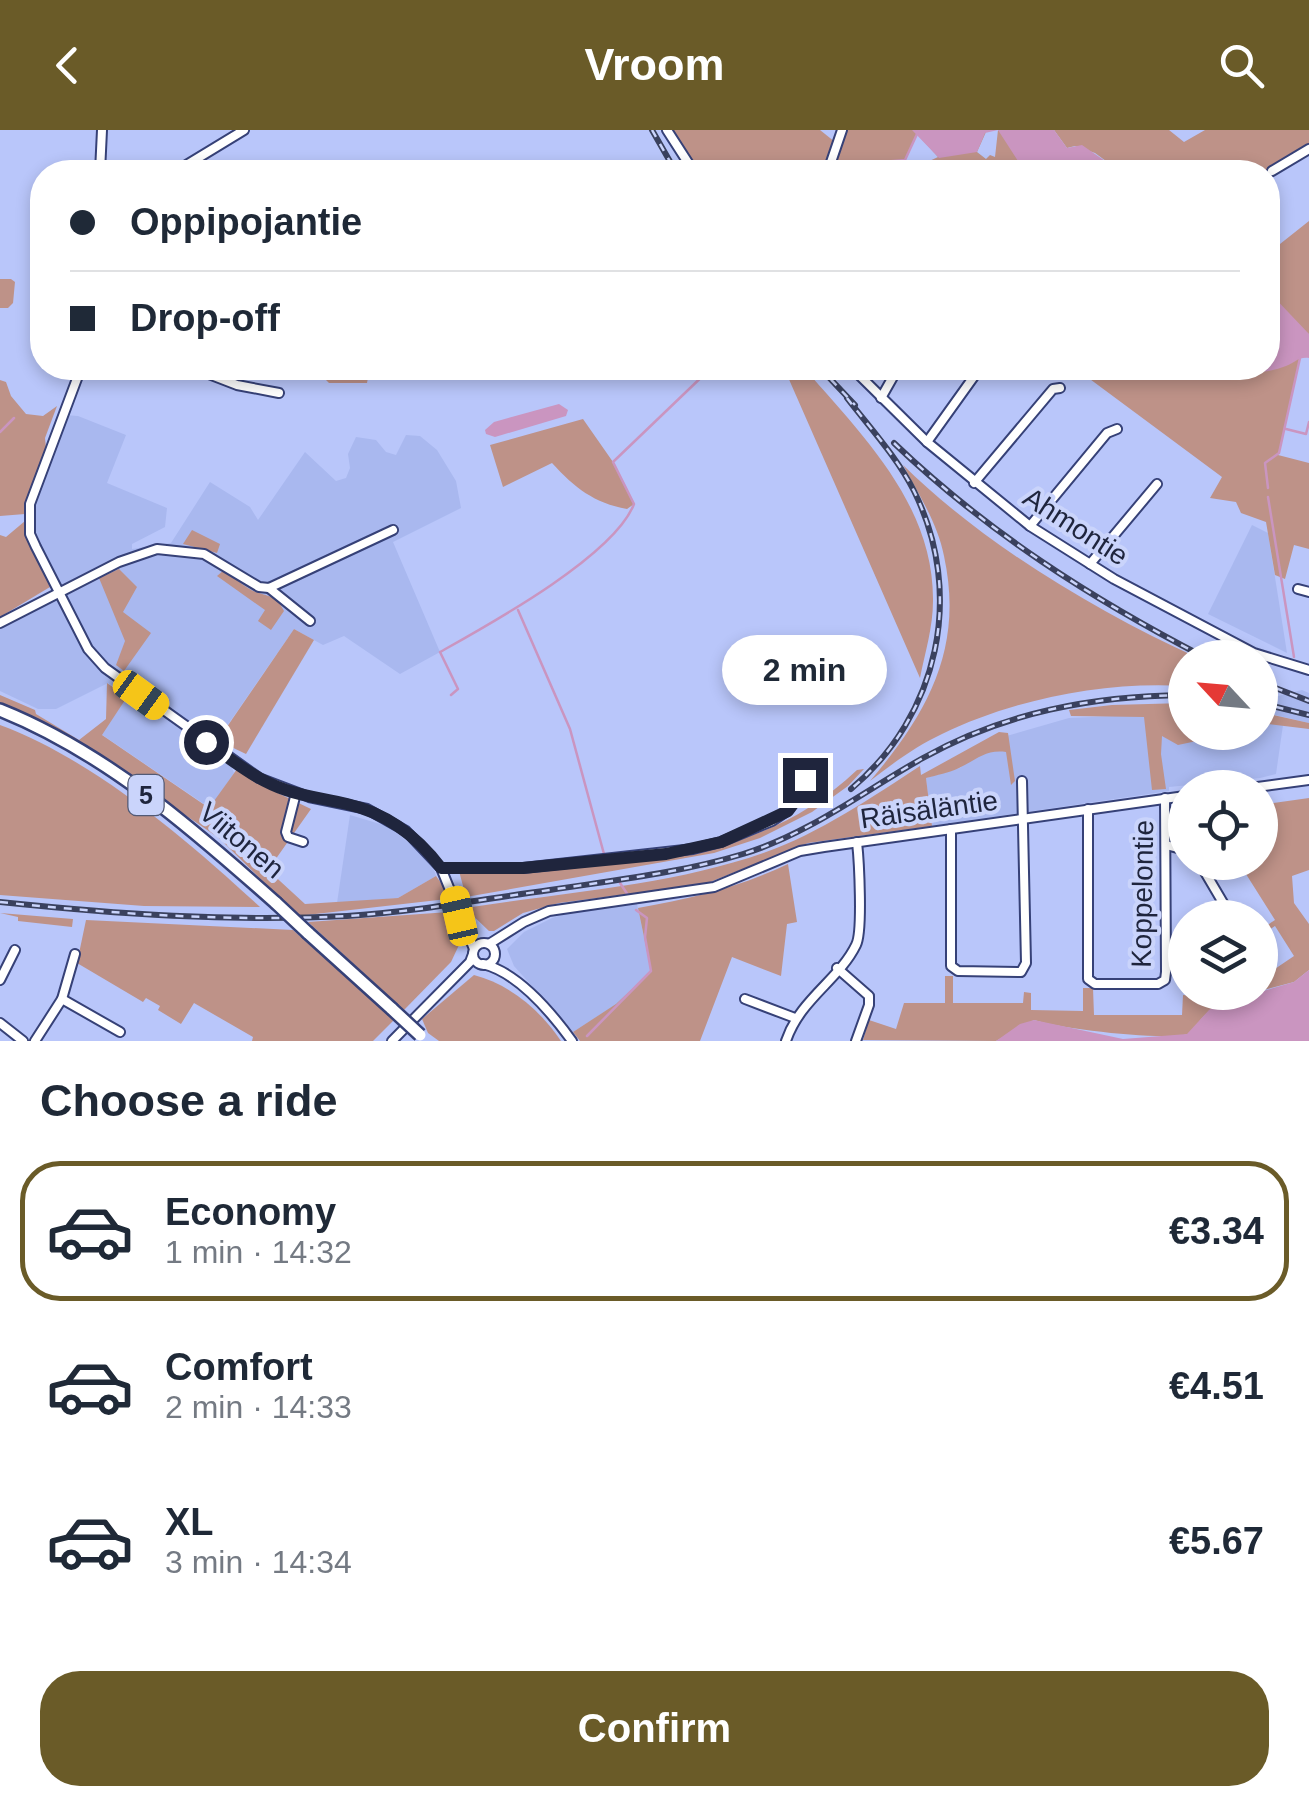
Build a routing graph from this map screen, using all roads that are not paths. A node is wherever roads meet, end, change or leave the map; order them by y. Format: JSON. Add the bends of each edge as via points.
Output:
{"nodes":[{"id":1,"x":102,"y":130,"type":"edge"},
{"id":2,"x":244,"y":130,"type":"edge"},
{"id":3,"x":667,"y":130,"type":"edge"},
{"id":4,"x":842,"y":130,"type":"edge"},
{"id":5,"x":1309,"y":149,"type":"edge"},
{"id":6,"x":101,"y":160,"type":"edge"},
{"id":7,"x":195,"y":160,"type":"edge"},
{"id":8,"x":686,"y":160,"type":"edge"},
{"id":9,"x":832,"y":160,"type":"edge"},
{"id":10,"x":1280,"y":166,"type":"edge"},
{"id":11,"x":76,"y":380,"type":"edge"},
{"id":12,"x":226,"y":380,"type":"edge"},
{"id":13,"x":864,"y":380,"type":"edge"},
{"id":14,"x":891,"y":380,"type":"edge"},
{"id":15,"x":971,"y":380,"type":"edge"},
{"id":16,"x":1060,"y":388,"type":"dead end"},
{"id":17,"x":279,"y":393,"type":"dead end"},
{"id":18,"x":881,"y":398,"type":"junction"},
{"id":19,"x":1117,"y":429,"type":"dead end"},
{"id":20,"x":926,"y":442,"type":"junction"},
{"id":21,"x":974,"y":484,"type":"junction"},
{"id":22,"x":1156,"y":484,"type":"dead end"},
{"id":23,"x":1030,"y":526,"type":"junction"},
{"id":24,"x":393,"y":530,"type":"dead end"},
{"id":25,"x":1090,"y":564,"type":"junction"},
{"id":26,"x":269,"y":588,"type":"junction"},
{"id":27,"x":1298,"y":589,"type":"dead end"},
{"id":28,"x":1309,"y":592,"type":"edge"},
{"id":29,"x":60,"y":594,"type":"junction"},
{"id":30,"x":310,"y":622,"type":"dead end"},
{"id":31,"x":0,"y":623,"type":"edge"},
{"id":32,"x":1309,"y":670,"type":"edge"},
{"id":33,"x":0,"y":710,"type":"edge"},
{"id":34,"x":800,"y":762,"type":"dead end"},
{"id":35,"x":1309,"y":780,"type":"edge"},
{"id":36,"x":1022,"y":782,"type":"dead end"},
{"id":37,"x":1278,"y":784,"type":"edge"},
{"id":38,"x":296,"y":793,"type":"junction"},
{"id":39,"x":1165,"y":798,"type":"junction"},
{"id":40,"x":1168,"y":798,"type":"edge"},
{"id":41,"x":1088,"y":809,"type":"junction"},
{"id":42,"x":1025,"y":817,"type":"junction"},
{"id":43,"x":950,"y":829,"type":"junction"},
{"id":44,"x":302,"y":842,"type":"dead end"},
{"id":45,"x":857,"y":842,"type":"junction"},
{"id":46,"x":1166,"y":845,"type":"joint"},
{"id":47,"x":441,"y":868,"type":"junction"},
{"id":48,"x":464,"y":929,"type":"junction"},
{"id":49,"x":491,"y":948,"type":"junction"},
{"id":50,"x":15,"y":950,"type":"dead end"},
{"id":51,"x":474,"y":952,"type":"junction"},
{"id":52,"x":75,"y":954,"type":"dead end"},
{"id":53,"x":481,"y":964,"type":"junction"},
{"id":54,"x":838,"y":968,"type":"junction"},
{"id":55,"x":458,"y":974,"type":"junction"},
{"id":56,"x":509,"y":977,"type":"junction"},
{"id":57,"x":0,"y":980,"type":"edge"},
{"id":58,"x":62,"y":998,"type":"junction"},
{"id":59,"x":746,"y":999,"type":"dead end"},
{"id":60,"x":795,"y":1018,"type":"junction"},
{"id":61,"x":0,"y":1023,"type":"edge"},
{"id":62,"x":120,"y":1032,"type":"dead end"},
{"id":63,"x":423,"y":1038,"type":"edge"},
{"id":64,"x":23,"y":1041,"type":"edge"},
{"id":65,"x":35,"y":1041,"type":"edge"},
{"id":66,"x":392,"y":1041,"type":"edge"},
{"id":67,"x":572,"y":1041,"type":"edge"},
{"id":68,"x":786,"y":1041,"type":"edge"},
{"id":69,"x":856,"y":1041,"type":"edge"}],
"edges":[{"from":1,"to":6,"type":"street"},
{"from":2,"to":7,"type":"street"},
{"from":3,"to":8,"type":"street"},
{"from":4,"to":9,"type":"street"},
{"from":5,"to":10,"type":"street"},
{"from":11,"to":29,"type":"street","via":[[29,516],[30,534]]},
{"from":12,"to":17,"type":"street"},
{"from":13,"to":18,"type":"street","name":"Ahmontie"},
{"from":14,"to":18,"type":"street"},
{"from":15,"to":20,"type":"street"},
{"from":16,"to":21,"type":"street"},
{"from":18,"to":20,"type":"street","name":"Ahmontie"},
{"from":19,"to":23,"type":"street"},
{"from":20,"to":21,"type":"street","name":"Ahmontie"},
{"from":21,"to":23,"type":"street","name":"Ahmontie"},
{"from":22,"to":25,"type":"street"},
{"from":23,"to":25,"type":"street","name":"Ahmontie"},
{"from":24,"to":26,"type":"street"},
{"from":25,"to":32,"type":"street","name":"Ahmontie","via":[[1254,653]]},
{"from":26,"to":29,"type":"street","via":[[204,554],[157,549]]},
{"from":26,"to":30,"type":"street"},
{"from":27,"to":28,"type":"street"},
{"from":29,"to":31,"type":"street"},
{"from":29,"to":38,"type":"street","via":[[88,649],[111,674],[259,778]]},
{"from":33,"to":63,"type":"highway","name":"Viitonen","number":"5","bridge":true,"via":[[95,760],[184,823]]},
{"from":34,"to":47,"type":"street","via":[[805,788],[788,811],[721,842],[523,868]]},
{"from":35,"to":37,"type":"street"},
{"from":36,"to":42,"type":"street"},
{"from":38,"to":44,"type":"street","via":[[286,832]]},
{"from":38,"to":47,"type":"street","via":[[388,819]]},
{"from":39,"to":40,"type":"street","name":"Räisäläntie"},
{"from":39,"to":41,"type":"street","name":"Räisäläntie"},
{"from":39,"to":46,"type":"street","name":"Koppelontie"},
{"from":41,"to":42,"type":"street","name":"Räisäläntie"},
{"from":41,"to":46,"type":"street","name":"Koppelontie","via":[[1092,983],[1164,980]]},
{"from":42,"to":43,"type":"street","name":"Räisäläntie"},
{"from":42,"to":43,"type":"street","via":[[1026,962],[1019,972],[951,966]]},
{"from":43,"to":45,"type":"street","name":"Räisäläntie"},
{"from":45,"to":49,"type":"street","name":"Räisäläntie","via":[[800,851],[714,887],[548,911]]},
{"from":45,"to":54,"type":"street","via":[[858,939]]},
{"from":47,"to":48,"type":"street"},
{"from":48,"to":49,"type":"street"},
{"from":48,"to":51,"type":"street"},
{"from":49,"to":51,"type":"street"},
{"from":49,"to":53,"type":"street","via":[[489,963]]},
{"from":49,"to":56,"type":"street"},
{"from":50,"to":57,"type":"street"},
{"from":51,"to":53,"type":"street"},
{"from":51,"to":55,"type":"street"},
{"from":52,"to":58,"type":"street"},
{"from":53,"to":55,"type":"street"},
{"from":53,"to":56,"type":"street"},
{"from":54,"to":60,"type":"street"},
{"from":54,"to":69,"type":"street","via":[[869,996]]},
{"from":55,"to":66,"type":"street"},
{"from":56,"to":67,"type":"street"},
{"from":58,"to":62,"type":"street"},
{"from":58,"to":65,"type":"street"},
{"from":59,"to":60,"type":"street"},
{"from":60,"to":68,"type":"street"},
{"from":61,"to":64,"type":"street"}]}
